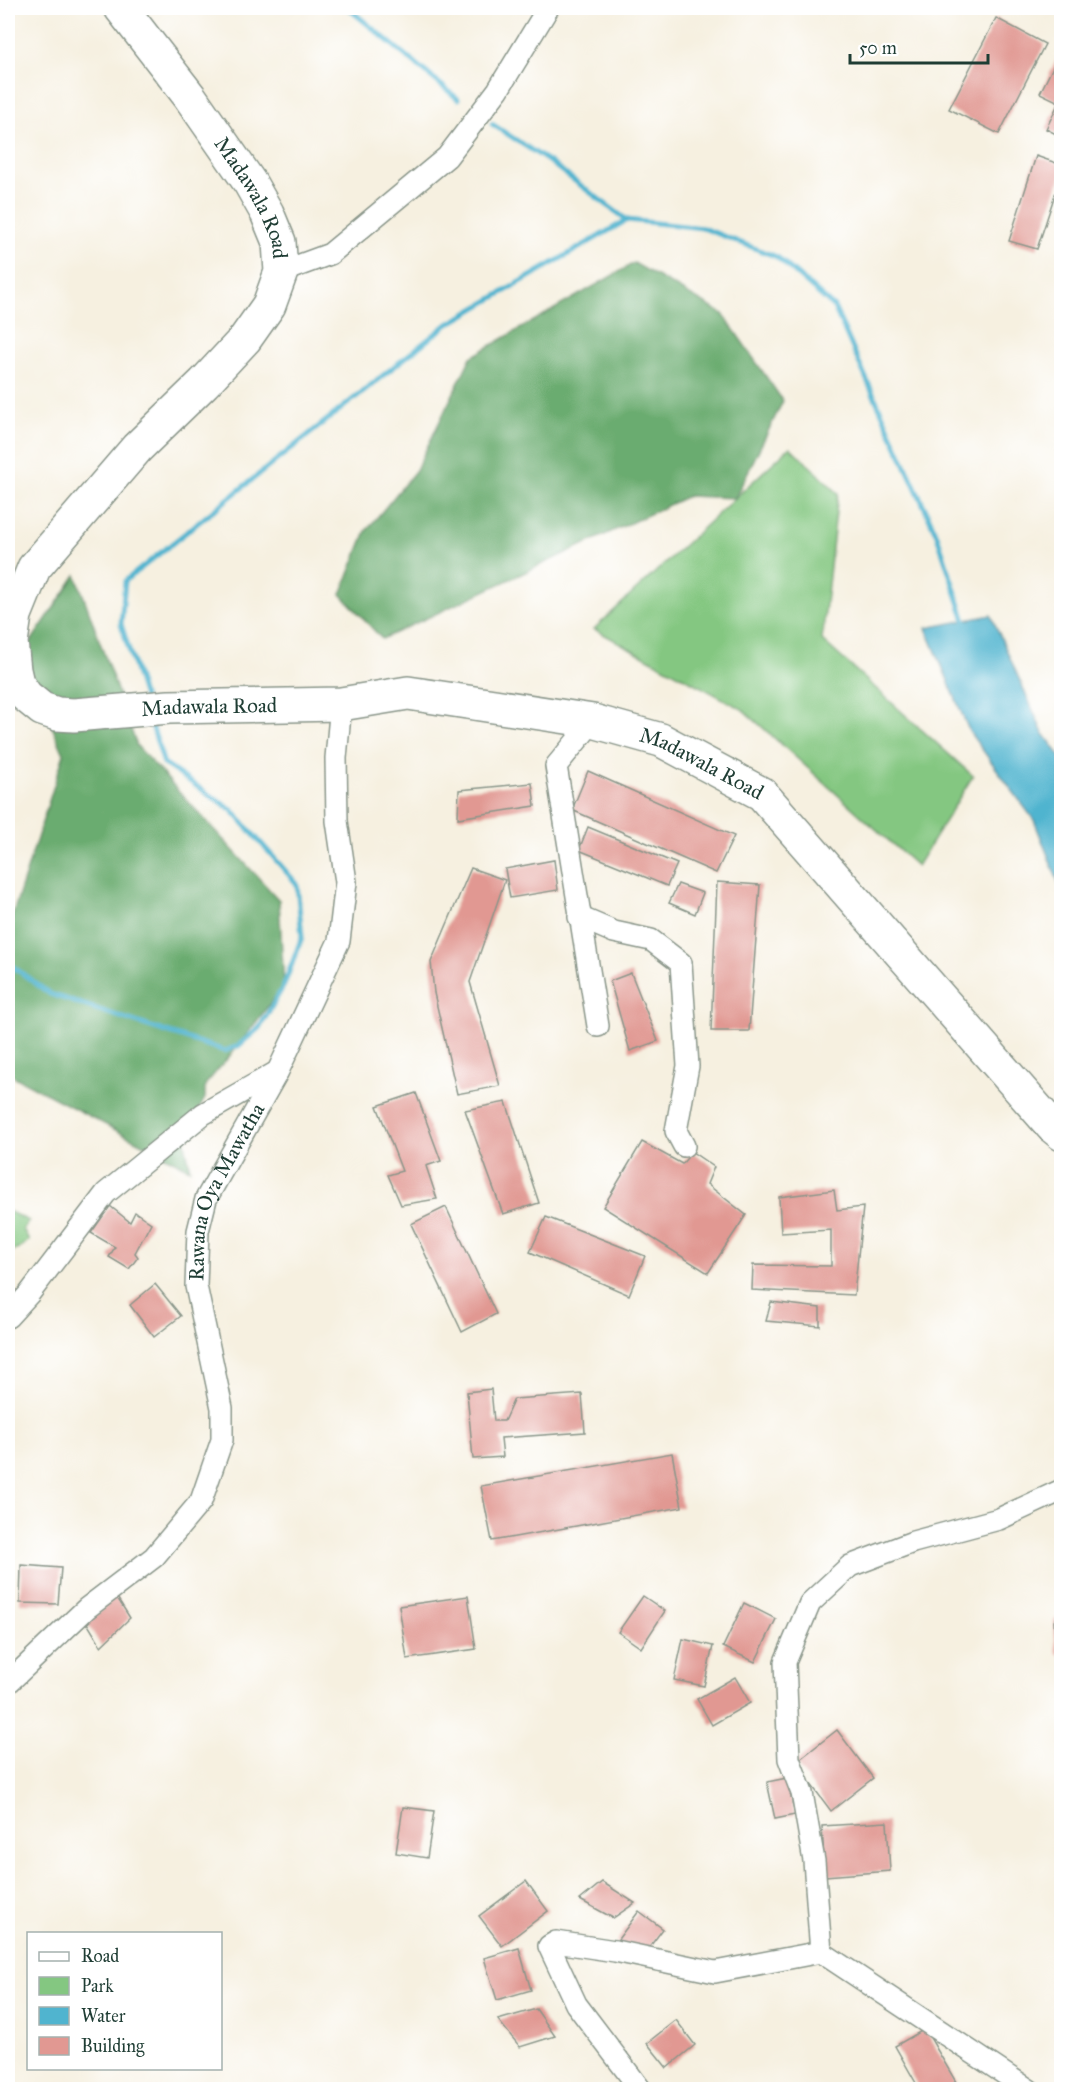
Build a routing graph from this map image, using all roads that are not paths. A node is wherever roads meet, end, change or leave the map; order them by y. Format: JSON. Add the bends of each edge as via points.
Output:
{"nodes":[{"id":1,"x":121,"y":8,"type":"edge"},
{"id":2,"x":548,"y":8,"type":"edge"},
{"id":3,"x":281,"y":272,"type":"junction"},
{"id":4,"x":11,"y":668,"type":"edge"},
{"id":5,"x":341,"y":704,"type":"junction"},
{"id":6,"x":593,"y":721,"type":"junction"},
{"id":7,"x":579,"y":917,"type":"junction"},
{"id":8,"x":598,"y":1026,"type":"dead end"},
{"id":9,"x":278,"y":1071,"type":"junction"},
{"id":10,"x":1062,"y":1134,"type":"edge"},
{"id":11,"x":684,"y":1146,"type":"dead end"},
{"id":12,"x":8,"y":1317,"type":"edge"},
{"id":13,"x":1062,"y":1490,"type":"edge"},
{"id":14,"x":8,"y":1683,"type":"edge"},
{"id":15,"x":821,"y":1952,"type":"junction"},
{"id":16,"x":641,"y":2090,"type":"edge"},
{"id":17,"x":1029,"y":2090,"type":"edge"}],
"edges":[{"from":1,"to":3,"type":"main road","name":"Madawala Road","via":[[250,183],[279,242]]},
{"from":2,"to":3,"type":"street","via":[[498,90],[447,157],[330,254]]},
{"from":3,"to":4,"type":"main road","name":"Madawala Road","via":[[269,306],[245,339],[137,448],[34,568],[15,615]]},
{"from":4,"to":5,"type":"main road","name":"Madawala Road","via":[[26,696],[42,709],[57,714],[170,707]]},
{"from":5,"to":6,"type":"main road","name":"Madawala Road","via":[[408,693]]},
{"from":5,"to":9,"type":"street","name":"Rawana Oya Mawatha","via":[[336,758],[337,821],[346,882],[339,941]]},
{"from":6,"to":7,"type":"street","via":[[556,766]]},
{"from":6,"to":10,"type":"main road","name":"Madawala Road","via":[[661,740],[762,794]]},
{"from":7,"to":8,"type":"street"},
{"from":7,"to":11,"type":"street","via":[[614,932],[651,940],[681,963],[687,1066],[676,1131]]},
{"from":9,"to":12,"type":"street","via":[[203,1114],[106,1193]]},
{"from":9,"to":14,"type":"street","name":"Rawana Oya Mawatha","via":[[206,1199],[198,1231],[196,1286],[222,1408],[222,1440],[201,1501],[154,1557],[87,1608]]},
{"from":13,"to":15,"type":"street","via":[[999,1518],[913,1542],[850,1566],[810,1603],[785,1662],[789,1759],[802,1793],[814,1861]]},
{"from":15,"to":16,"type":"street","via":[[715,1972],[615,1951],[556,1942],[549,1946],[576,2004]]},
{"from":15,"to":17,"type":"street"}]}
